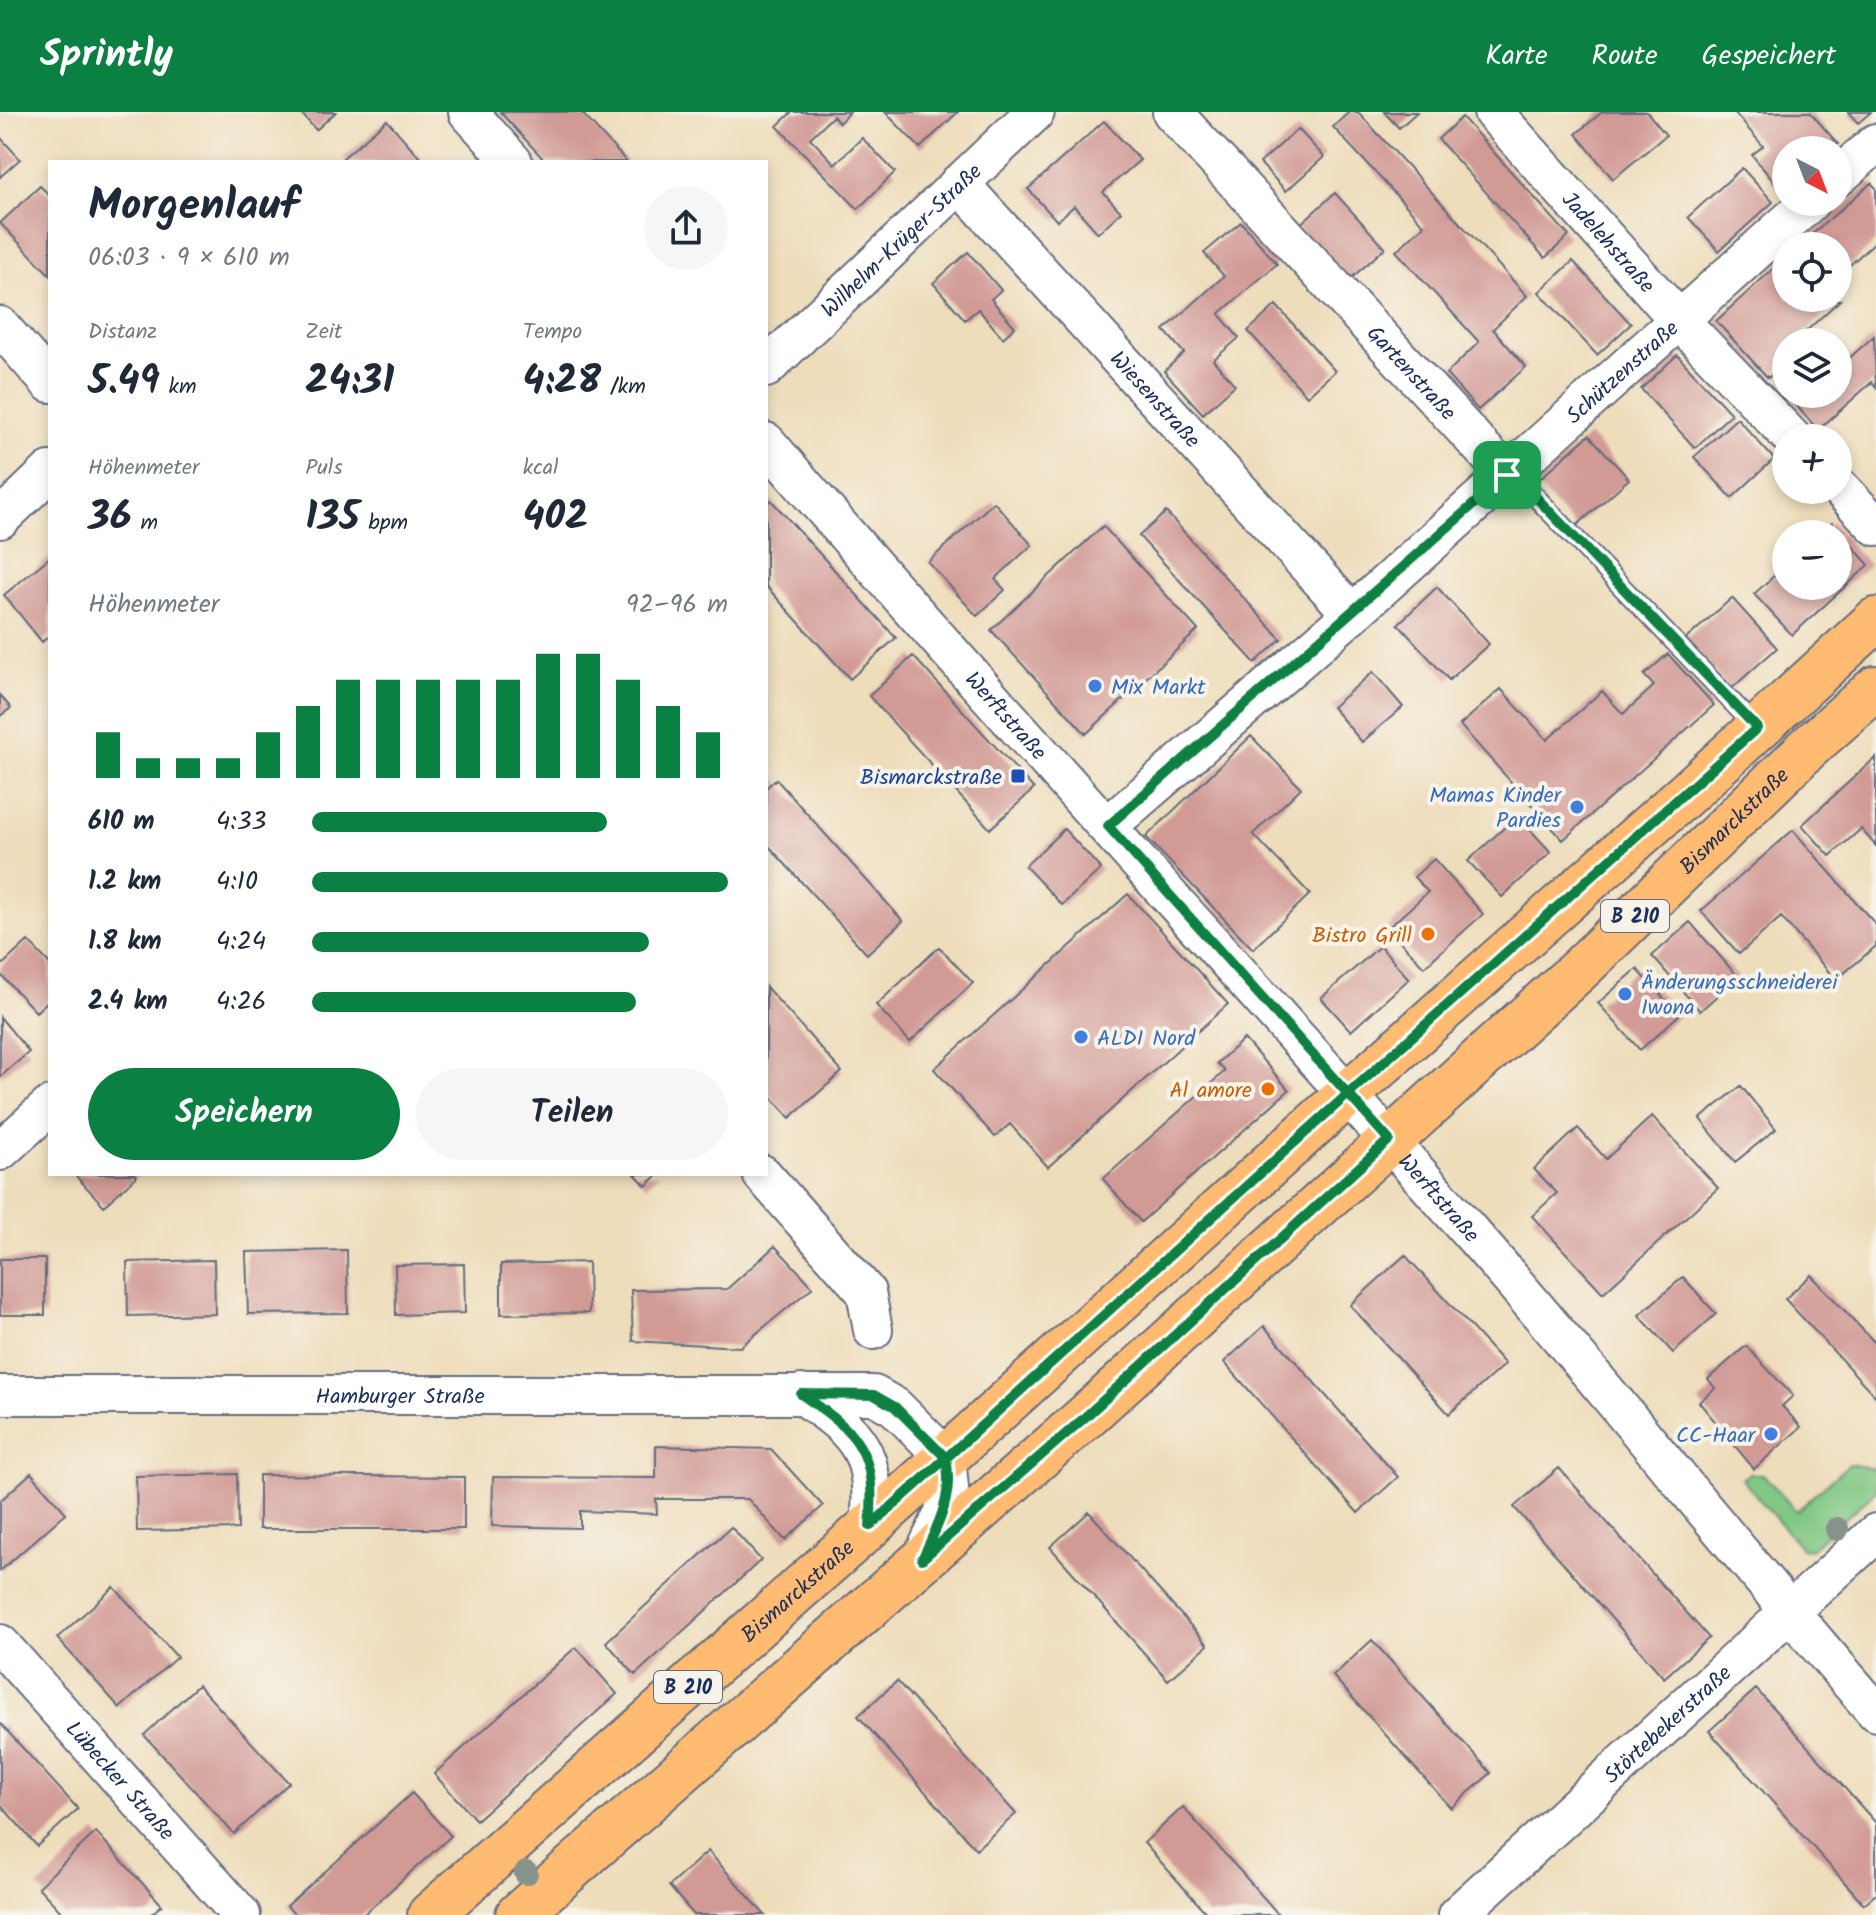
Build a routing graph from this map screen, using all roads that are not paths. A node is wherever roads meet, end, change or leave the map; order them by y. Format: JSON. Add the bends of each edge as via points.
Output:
{"nodes":[{"id":1,"x":468,"y":112,"type":"edge"},
{"id":2,"x":1172,"y":112,"type":"edge"},
{"id":3,"x":1493,"y":112,"type":"edge"},
{"id":4,"x":1031,"y":113,"type":"edge"},
{"id":5,"x":1876,"y":143,"type":"edge"},
{"id":6,"x":511,"y":160,"type":"edge"},
{"id":7,"x":1852,"y":164,"type":"edge"},
{"id":8,"x":959,"y":183,"type":"junction"},
{"id":9,"x":1794,"y":216,"type":"edge"},
{"id":10,"x":1678,"y":319,"type":"junction"},
{"id":11,"x":0,"y":326,"type":"edge"},
{"id":12,"x":768,"y":366,"type":"edge"},
{"id":13,"x":48,"y":381,"type":"edge"},
{"id":14,"x":1779,"y":424,"type":"edge"},
{"id":15,"x":770,"y":457,"type":"edge"},
{"id":16,"x":48,"y":473,"type":"edge"},
{"id":17,"x":1507,"y":475,"type":"junction"},
{"id":18,"x":1852,"y":501,"type":"edge"},
{"id":19,"x":0,"y":519,"type":"edge"},
{"id":20,"x":1876,"y":526,"type":"edge"},
{"id":21,"x":1352,"y":614,"type":"junction"},
{"id":22,"x":1876,"y":620,"type":"edge"},
{"id":23,"x":1876,"y":688,"type":"edge"},
{"id":24,"x":1757,"y":728,"type":"junction"},
{"id":25,"x":1108,"y":826,"type":"junction"},
{"id":26,"x":1348,"y":1094,"type":"junction"},
{"id":27,"x":48,"y":1108,"type":"edge"},
{"id":28,"x":1389,"y":1140,"type":"junction"},
{"id":29,"x":0,"y":1151,"type":"edge"},
{"id":30,"x":764,"y":1176,"type":"edge"},
{"id":31,"x":873,"y":1330,"type":"dead end"},
{"id":32,"x":801,"y":1394,"type":"junction"},
{"id":33,"x":0,"y":1395,"type":"edge"},
{"id":34,"x":946,"y":1458,"type":"junction"},
{"id":35,"x":870,"y":1526,"type":"junction"},
{"id":36,"x":1876,"y":1533,"type":"edge"},
{"id":37,"x":922,"y":1559,"type":"junction"},
{"id":38,"x":1787,"y":1611,"type":"junction"},
{"id":39,"x":0,"y":1644,"type":"edge"},
{"id":40,"x":1876,"y":1712,"type":"edge"},
{"id":41,"x":241,"y":1915,"type":"edge"},
{"id":42,"x":430,"y":1915,"type":"edge"},
{"id":43,"x":518,"y":1915,"type":"edge"},
{"id":44,"x":1457,"y":1915,"type":"edge"}],
"edges":[{"from":1,"to":6,"type":"street"},
{"from":2,"to":17,"type":"street","name":"Gartenstraße"},
{"from":3,"to":10,"type":"street","name":"Jadelehstraße"},
{"from":4,"to":8,"type":"street","name":"Wilhelm-Krüger-Straße"},
{"from":5,"to":7,"type":"street"},
{"from":8,"to":12,"type":"street","name":"Wilhelm-Krüger-Straße"},
{"from":8,"to":21,"type":"street","name":"Wiesenstraße"},
{"from":9,"to":10,"type":"street","name":"Schützenstraße"},
{"from":10,"to":14,"type":"street","name":"Jadelehstraße"},
{"from":10,"to":17,"type":"street","name":"Schützenstraße"},
{"from":11,"to":13,"type":"street"},
{"from":15,"to":25,"type":"street","name":"Werftstraße"},
{"from":16,"to":19,"type":"street"},
{"from":17,"to":21,"type":"street","name":"Schützenstraße"},
{"from":17,"to":24,"type":"lane","name":"Gartenstraße","via":[[1530,491]]},
{"from":18,"to":20,"type":"street"},
{"from":21,"to":25,"type":"street","name":"Schützenstraße"},
{"from":22,"to":24,"type":"main road","name":"Bismarckstraße","number":"B 210"},
{"from":23,"to":28,"type":"main road","name":"Bismarckstraße","number":"B 210","via":[[1583,966]]},
{"from":24,"to":26,"type":"main road","name":"Bismarckstraße","number":"B 210"},
{"from":25,"to":26,"type":"street","name":"Werftstraße"},
{"from":26,"to":28,"type":"street","name":"Werftstraße"},
{"from":26,"to":34,"type":"main road","name":"Bismarckstraße","number":"B 210"},
{"from":27,"to":29,"type":"street"},
{"from":28,"to":37,"type":"main road","name":"Bismarckstraße","number":"B 210"},
{"from":28,"to":38,"type":"street","name":"Werftstraße"},
{"from":30,"to":31,"type":"street","via":[[866,1292]]},
{"from":32,"to":33,"type":"street","name":"Hamburger Straße"},
{"from":32,"to":34,"type":"street","name":"Hamburger Straße","via":[[874,1395],[895,1407]]},
{"from":32,"to":35,"type":"street","via":[[854,1435],[865,1454],[873,1496]]},
{"from":34,"to":35,"type":"main road","name":"Bismarckstraße","number":"B 210"},
{"from":34,"to":37,"type":"street","via":[[949,1488],[944,1513]]},
{"from":35,"to":42,"type":"main road","name":"Bismarckstraße","number":"B 210"},
{"from":36,"to":38,"type":"street","name":"Störtebekerstraße"},
{"from":37,"to":43,"type":"main road","name":"Bismarckstraße","number":"B 210"},
{"from":38,"to":40,"type":"street","name":"Werftstraße"},
{"from":38,"to":44,"type":"street","name":"Störtebekerstraße"},
{"from":39,"to":41,"type":"street","name":"Lübecker Straße"}]}
